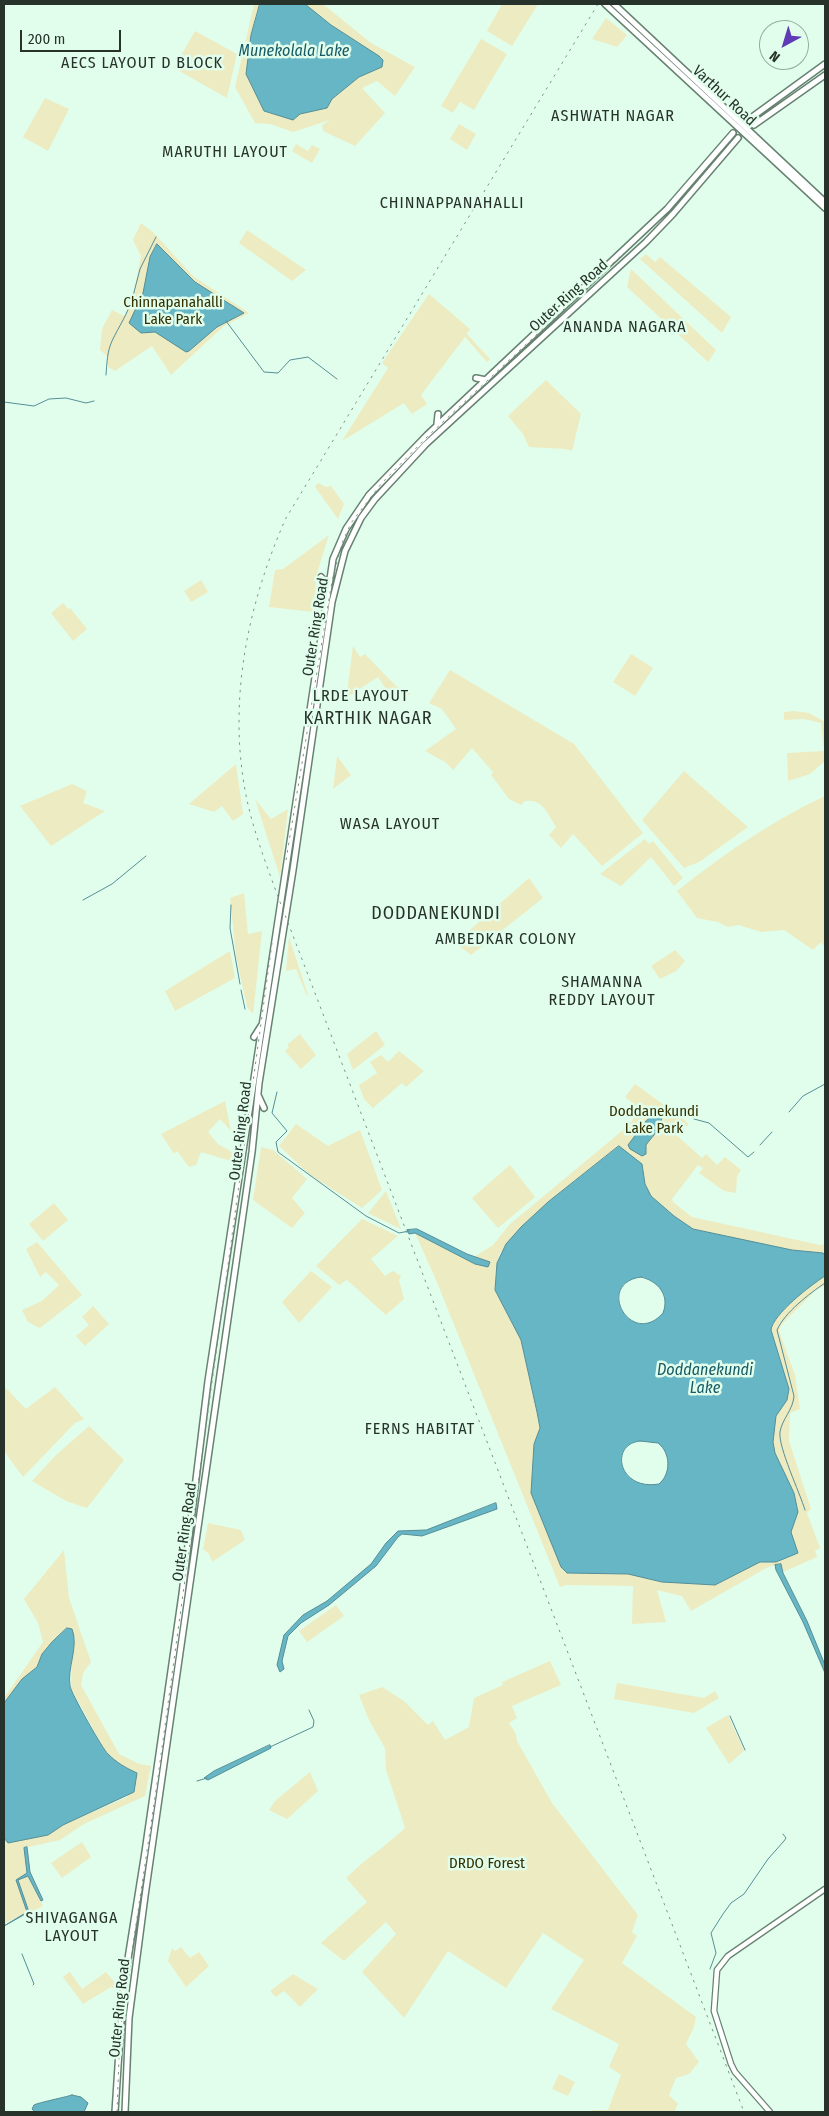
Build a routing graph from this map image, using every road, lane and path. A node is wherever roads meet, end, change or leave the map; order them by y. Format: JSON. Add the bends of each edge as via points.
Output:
{"nodes":[{"id":1,"x":605,"y":4,"type":"edge"},
{"id":2,"x":614,"y":4,"type":"edge"},
{"id":3,"x":617,"y":10,"type":"junction"},
{"id":4,"x":657,"y":35,"type":"dead end"},
{"id":5,"x":654,"y":40,"type":"junction"},
{"id":6,"x":825,"y":64,"type":"edge"},
{"id":7,"x":825,"y":75,"type":"edge"},
{"id":8,"x":748,"y":120,"type":"tunnel mouth"},
{"id":9,"x":754,"y":124,"type":"tunnel mouth"},
{"id":10,"x":733,"y":133,"type":"tunnel mouth"},
{"id":11,"x":738,"y":138,"type":"tunnel mouth"},
{"id":12,"x":825,"y":202,"type":"edge"},
{"id":13,"x":825,"y":208,"type":"edge"},
{"id":14,"x":476,"y":378,"type":"dead end"},
{"id":15,"x":486,"y":380,"type":"junction"},
{"id":16,"x":438,"y":414,"type":"dead end"},
{"id":17,"x":437,"y":425,"type":"junction"},
{"id":18,"x":345,"y":530,"type":"junction"},
{"id":19,"x":353,"y":534,"type":"junction"},
{"id":20,"x":335,"y":553,"type":"junction"},
{"id":21,"x":344,"y":556,"type":"junction"},
{"id":22,"x":321,"y":577,"type":"dead end"},
{"id":23,"x":328,"y":584,"type":"junction"},
{"id":24,"x":256,"y":1021,"type":"dead end"},
{"id":25,"x":263,"y":1023,"type":"junction"},
{"id":26,"x":254,"y":1037,"type":"dead end"},
{"id":27,"x":258,"y":1095,"type":"junction"},
{"id":28,"x":264,"y":1108,"type":"dead end"},
{"id":29,"x":172,"y":1632,"type":"dead end"},
{"id":30,"x":176,"y":1638,"type":"junction"},
{"id":31,"x":156,"y":1743,"type":"dead end"},
{"id":32,"x":160,"y":1749,"type":"junction"},
{"id":33,"x":170,"y":1780,"type":"dead end"},
{"id":34,"x":163,"y":1781,"type":"junction"},
{"id":35,"x":825,"y":1889,"type":"edge"},
{"id":36,"x":114,"y":2112,"type":"edge"},
{"id":37,"x":124,"y":2112,"type":"edge"},
{"id":38,"x":770,"y":2112,"type":"edge"}],
"edges":[{"from":1,"to":3,"type":"main road","name":"Varthur Road"},
{"from":2,"to":3,"type":"main road","name":"Varthur Road"},
{"from":3,"to":5,"type":"main road","name":"Varthur Road"},
{"from":3,"to":13,"type":"main road","name":"Varthur Road"},
{"from":4,"to":5,"type":"main road"},
{"from":5,"to":12,"type":"main road","name":"Varthur Road"},
{"from":6,"to":8,"type":"main road"},
{"from":7,"to":9,"type":"main road"},
{"from":10,"to":15,"type":"main road","name":"Outer Ring Road","via":[[667,209]]},
{"from":11,"to":19,"type":"main road","name":"Outer Ring Road","via":[[622,268],[426,444],[374,499]]},
{"from":14,"to":15,"type":"main road"},
{"from":15,"to":17,"type":"main road","name":"Outer Ring Road"},
{"from":16,"to":17,"type":"main road"},
{"from":17,"to":18,"type":"main road","name":"Outer Ring Road","via":[[369,495]]},
{"from":18,"to":19,"type":"main road","via":[[348,536]]},
{"from":18,"to":20,"type":"main road","name":"Outer Ring Road"},
{"from":19,"to":21,"type":"main road","name":"Outer Ring Road"},
{"from":20,"to":21,"type":"main road","via":[[341,550]]},
{"from":20,"to":23,"type":"main road","name":"Outer Ring Road"},
{"from":21,"to":27,"type":"main road","name":"Outer Ring Road","via":[[332,602],[323,680]]},
{"from":22,"to":23,"type":"main road"},
{"from":23,"to":25,"type":"main road","name":"Outer Ring Road","via":[[312,667],[281,912]]},
{"from":24,"to":25,"type":"main road"},
{"from":25,"to":26,"type":"main road"},
{"from":25,"to":30,"type":"main road","name":"Outer Ring Road","via":[[208,1381]]},
{"from":27,"to":28,"type":"main road"},
{"from":27,"to":34,"type":"main road","name":"Outer Ring Road"},
{"from":29,"to":30,"type":"main road"},
{"from":30,"to":32,"type":"main road","name":"Outer Ring Road"},
{"from":31,"to":32,"type":"main road"},
{"from":32,"to":36,"type":"main road","name":"Outer Ring Road","via":[[119,2022]]},
{"from":33,"to":34,"type":"main road"},
{"from":34,"to":37,"type":"main road","name":"Outer Ring Road","via":[[129,2018]]},
{"from":35,"to":38,"type":"main road","via":[[728,1956],[717,1970],[714,2011],[731,2064]]}]}
